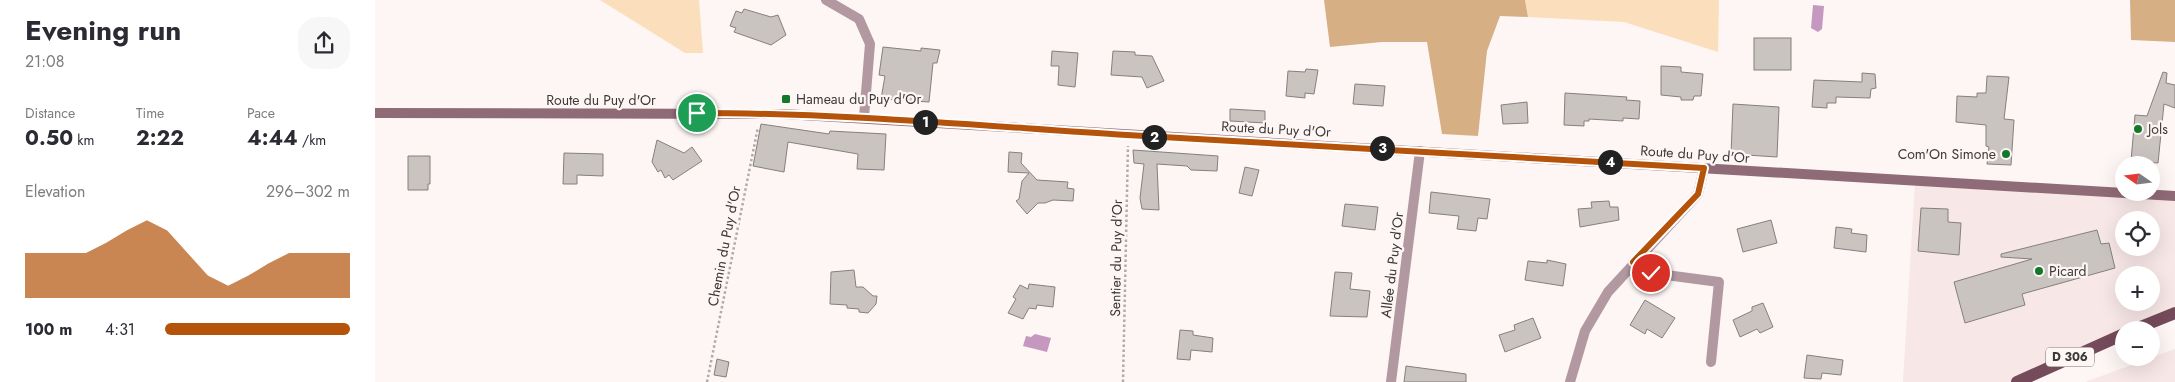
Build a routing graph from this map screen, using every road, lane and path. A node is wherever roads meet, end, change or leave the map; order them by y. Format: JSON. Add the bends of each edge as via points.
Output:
{"nodes":[{"id":1,"x":826,"y":0,"type":"edge"},
{"id":2,"x":375,"y":113,"type":"edge"},
{"id":3,"x":761,"y":113,"type":"junction"},
{"id":4,"x":864,"y":117,"type":"junction"},
{"id":5,"x":1128,"y":135,"type":"junction"},
{"id":6,"x":1420,"y":151,"type":"junction"},
{"id":7,"x":1704,"y":168,"type":"junction"},
{"id":8,"x":2175,"y":196,"type":"edge"},
{"id":9,"x":1633,"y":262,"type":"junction"},
{"id":10,"x":2172,"y":316,"type":"edge"},
{"id":11,"x":2158,"y":321,"type":"edge"},
{"id":12,"x":2115,"y":338,"type":"edge"},
{"id":13,"x":1711,"y":362,"type":"dead end"},
{"id":14,"x":707,"y":382,"type":"edge"},
{"id":15,"x":1123,"y":382,"type":"edge"},
{"id":16,"x":1391,"y":382,"type":"edge"},
{"id":17,"x":1570,"y":382,"type":"edge"},
{"id":18,"x":2017,"y":382,"type":"edge"}],
"edges":[{"from":1,"to":4,"type":"street","via":[[859,19],[870,44]]},
{"from":2,"to":3,"type":"main road","name":"Route du Puy d'Or"},
{"from":3,"to":4,"type":"main road","name":"Route du Puy d'Or"},
{"from":3,"to":14,"type":"path","name":"Chemin du Puy d'Or"},
{"from":4,"to":5,"type":"main road","name":"Route du Puy d'Or"},
{"from":5,"to":6,"type":"main road","name":"Route du Puy d'Or"},
{"from":5,"to":15,"type":"path","name":"Sentier du Puy d'Or"},
{"from":6,"to":7,"type":"main road","name":"Route du Puy d'Or"},
{"from":6,"to":16,"type":"street","name":"Allée du Puy d'Or"},
{"from":7,"to":8,"type":"main road","name":"Route du Puy d'Or"},
{"from":7,"to":9,"type":"street","via":[[1698,194]]},
{"from":9,"to":13,"type":"street","via":[[1651,273],[1719,282]]},
{"from":9,"to":17,"type":"street","via":[[1608,292],[1585,330]]},
{"from":10,"to":11,"type":"main road"},
{"from":12,"to":18,"type":"main road","number":"D 306"}]}
